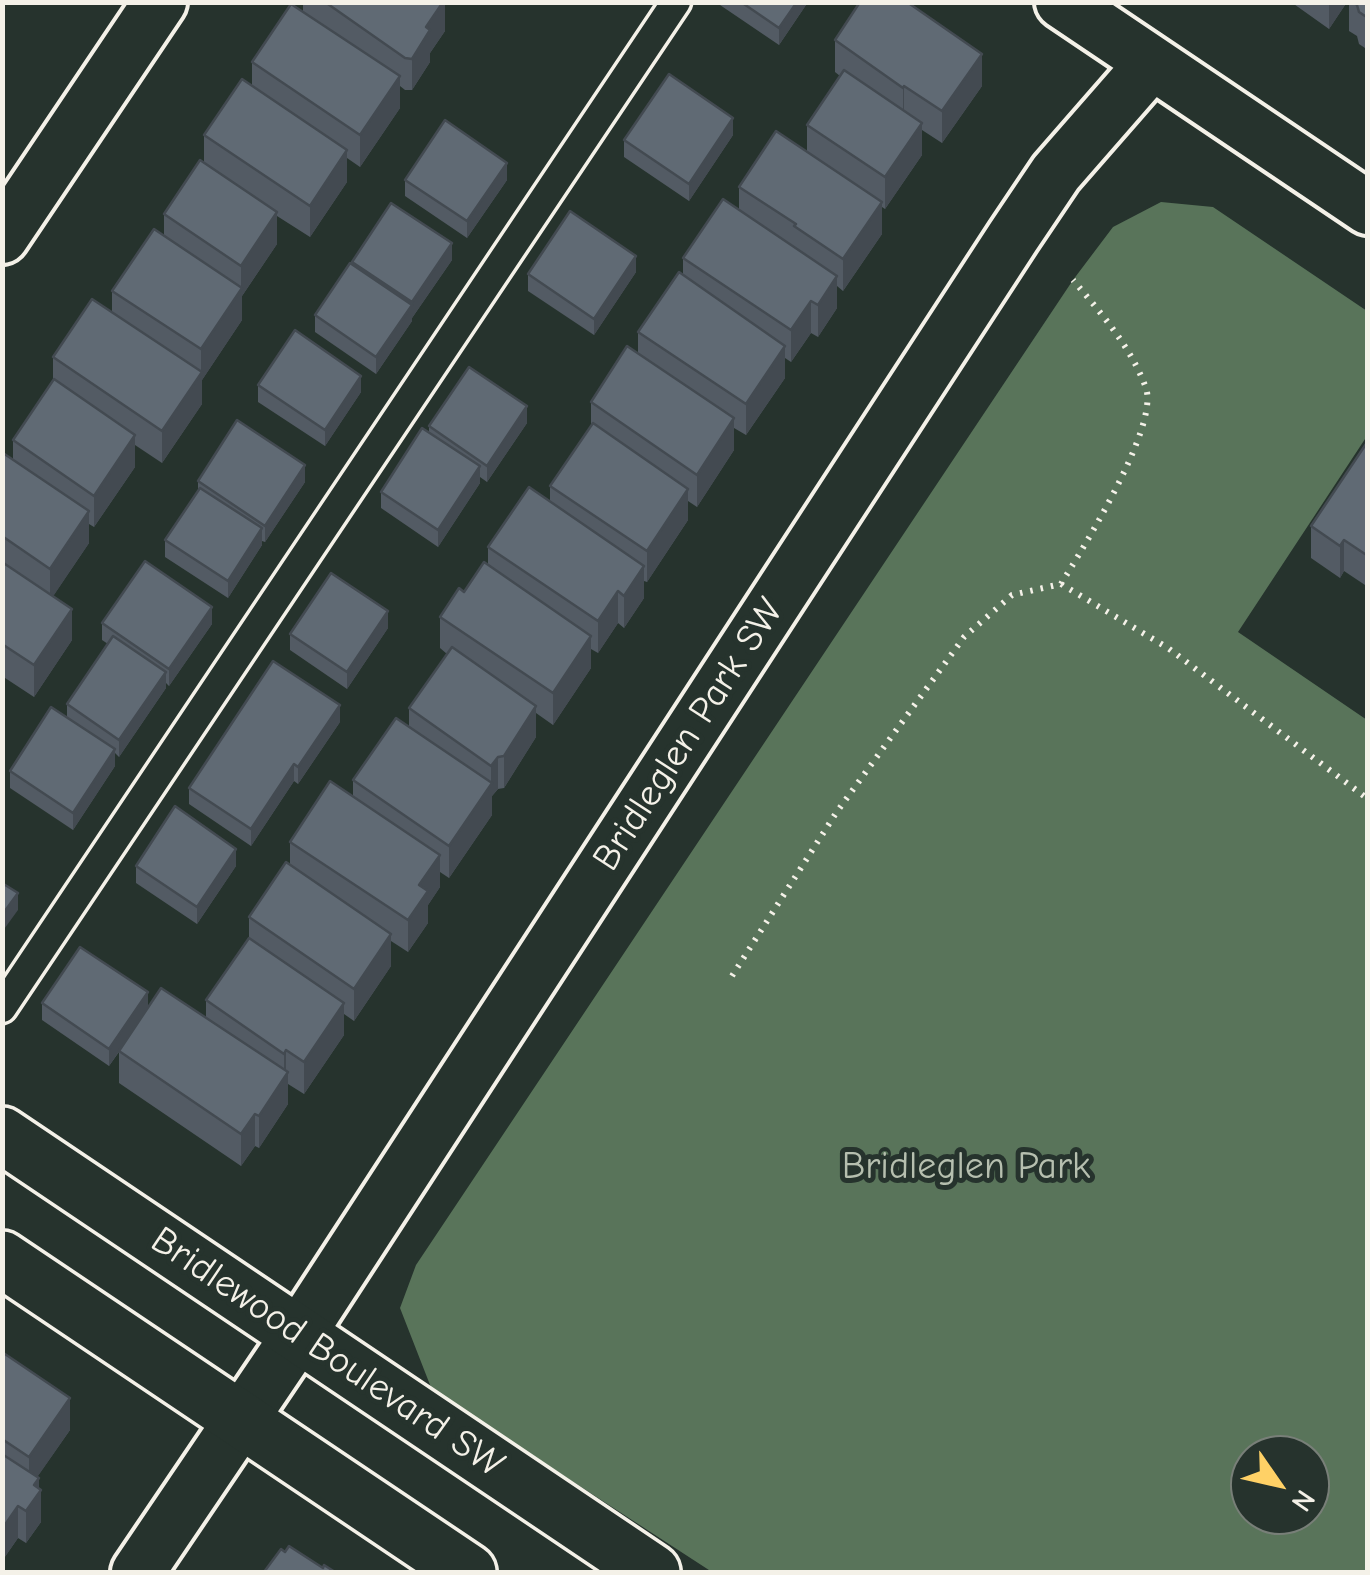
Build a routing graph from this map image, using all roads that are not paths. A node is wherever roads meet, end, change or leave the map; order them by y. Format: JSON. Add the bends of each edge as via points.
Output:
{"nodes":[{"id":1,"x":160,"y":2,"type":"edge"},
{"id":2,"x":676,"y":2,"type":"edge"},
{"id":3,"x":1062,"y":2,"type":"edge"},
{"id":4,"x":1152,"y":62,"type":"junction"},
{"id":5,"x":1368,"y":208,"type":"edge"},
{"id":6,"x":2,"y":238,"type":"edge"},
{"id":7,"x":2,"y":1008,"type":"edge"},
{"id":8,"x":2,"y":1135,"type":"edge"},
{"id":9,"x":2,"y":1259,"type":"edge"},
{"id":10,"x":300,"y":1334,"type":"junction"},
{"id":11,"x":241,"y":1419,"type":"junction"},
{"id":12,"x":138,"y":1572,"type":"edge"},
{"id":13,"x":468,"y":1572,"type":"edge"},
{"id":14,"x":652,"y":1572,"type":"edge"}],
"edges":[{"from":1,"to":6,"type":"street"},
{"from":2,"to":7,"type":"lane"},
{"from":3,"to":4,"type":"street"},
{"from":4,"to":5,"type":"street"},
{"from":4,"to":10,"type":"street","name":"Bridleglen Park SW","via":[[1056,174],[1013,237]]},
{"from":8,"to":10,"type":"street","name":"Bridlewood Boulevard SW"},
{"from":9,"to":11,"type":"street"},
{"from":10,"to":11,"type":"street","name":"Bridleglen Park SW"},
{"from":10,"to":14,"type":"street","name":"Bridlewood Boulevard SW"},
{"from":11,"to":12,"type":"street","name":"Bridleglen Park SW"},
{"from":11,"to":13,"type":"street"}]}
